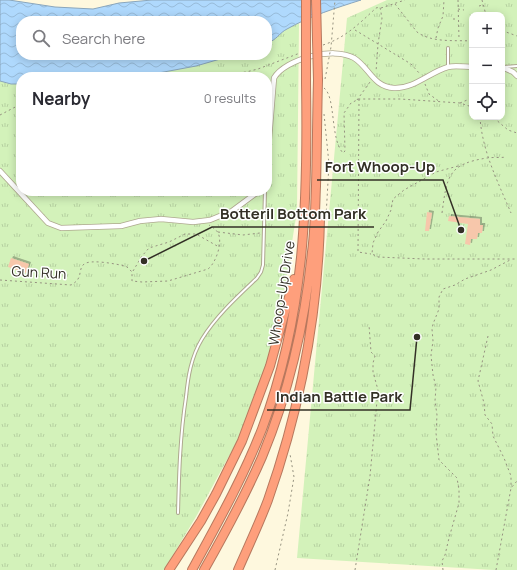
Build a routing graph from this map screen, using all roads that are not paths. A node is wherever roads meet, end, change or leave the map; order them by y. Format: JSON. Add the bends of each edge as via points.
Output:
{"nodes":[{"id":1,"x":306,"y":0,"type":"edge"},
{"id":2,"x":316,"y":0,"type":"edge"},
{"id":3,"x":448,"y":48,"type":"dead end"},
{"id":4,"x":448,"y":66,"type":"junction"},
{"id":5,"x":517,"y":66,"type":"edge"},
{"id":6,"x":469,"y":67,"type":"edge"},
{"id":7,"x":505,"y":67,"type":"edge"},
{"id":8,"x":505,"y":68,"type":"edge"},
{"id":9,"x":517,"y":76,"type":"edge"},
{"id":10,"x":318,"y":80,"type":"junction"},
{"id":11,"x":272,"y":84,"type":"edge"},
{"id":12,"x":0,"y":171,"type":"edge"},
{"id":13,"x":16,"y":188,"type":"edge"},
{"id":14,"x":23,"y":196,"type":"edge"},
{"id":15,"x":252,"y":196,"type":"edge"},
{"id":16,"x":265,"y":196,"type":"edge"},
{"id":17,"x":302,"y":252,"type":"junction"},
{"id":18,"x":178,"y":513,"type":"dead end"},
{"id":19,"x":169,"y":570,"type":"edge"},
{"id":20,"x":192,"y":570,"type":"edge"},
{"id":21,"x":204,"y":570,"type":"edge"},
{"id":22,"x":238,"y":570,"type":"edge"}],
"edges":[{"from":1,"to":17,"type":"highway","name":"Whoop-Up Drive","bridge":true,"via":[[306,185]]},
{"from":2,"to":10,"type":"highway","name":"Whoop-Up Drive","bridge":true},
{"from":3,"to":4,"type":"lane"},
{"from":4,"to":6,"type":"street"},
{"from":4,"to":11,"type":"street","via":[[402,87],[388,86],[372,78],[358,60],[351,56],[314,56],[283,68],[275,76]]},
{"from":5,"to":7,"type":"lane"},
{"from":8,"to":9,"type":"street"},
{"from":10,"to":21,"type":"highway","name":"Whoop-Up Drive","via":[[313,251],[295,356],[280,409],[262,457]]},
{"from":10,"to":22,"type":"highway","via":[[321,161],[319,260],[304,371],[292,424],[268,501]]},
{"from":12,"to":13,"type":"street"},
{"from":14,"to":15,"type":"street","via":[[48,223],[61,228],[121,226],[161,219],[193,222],[210,220],[232,211]]},
{"from":16,"to":18,"type":"lane","via":[[261,272],[202,338],[193,357],[184,409]]},
{"from":17,"to":19,"type":"highway","via":[[270,366],[242,441],[201,521]]},
{"from":17,"to":20,"type":"highway","name":"Whoop-Up Drive","via":[[285,356],[270,404],[253,451],[232,497]]}]}
